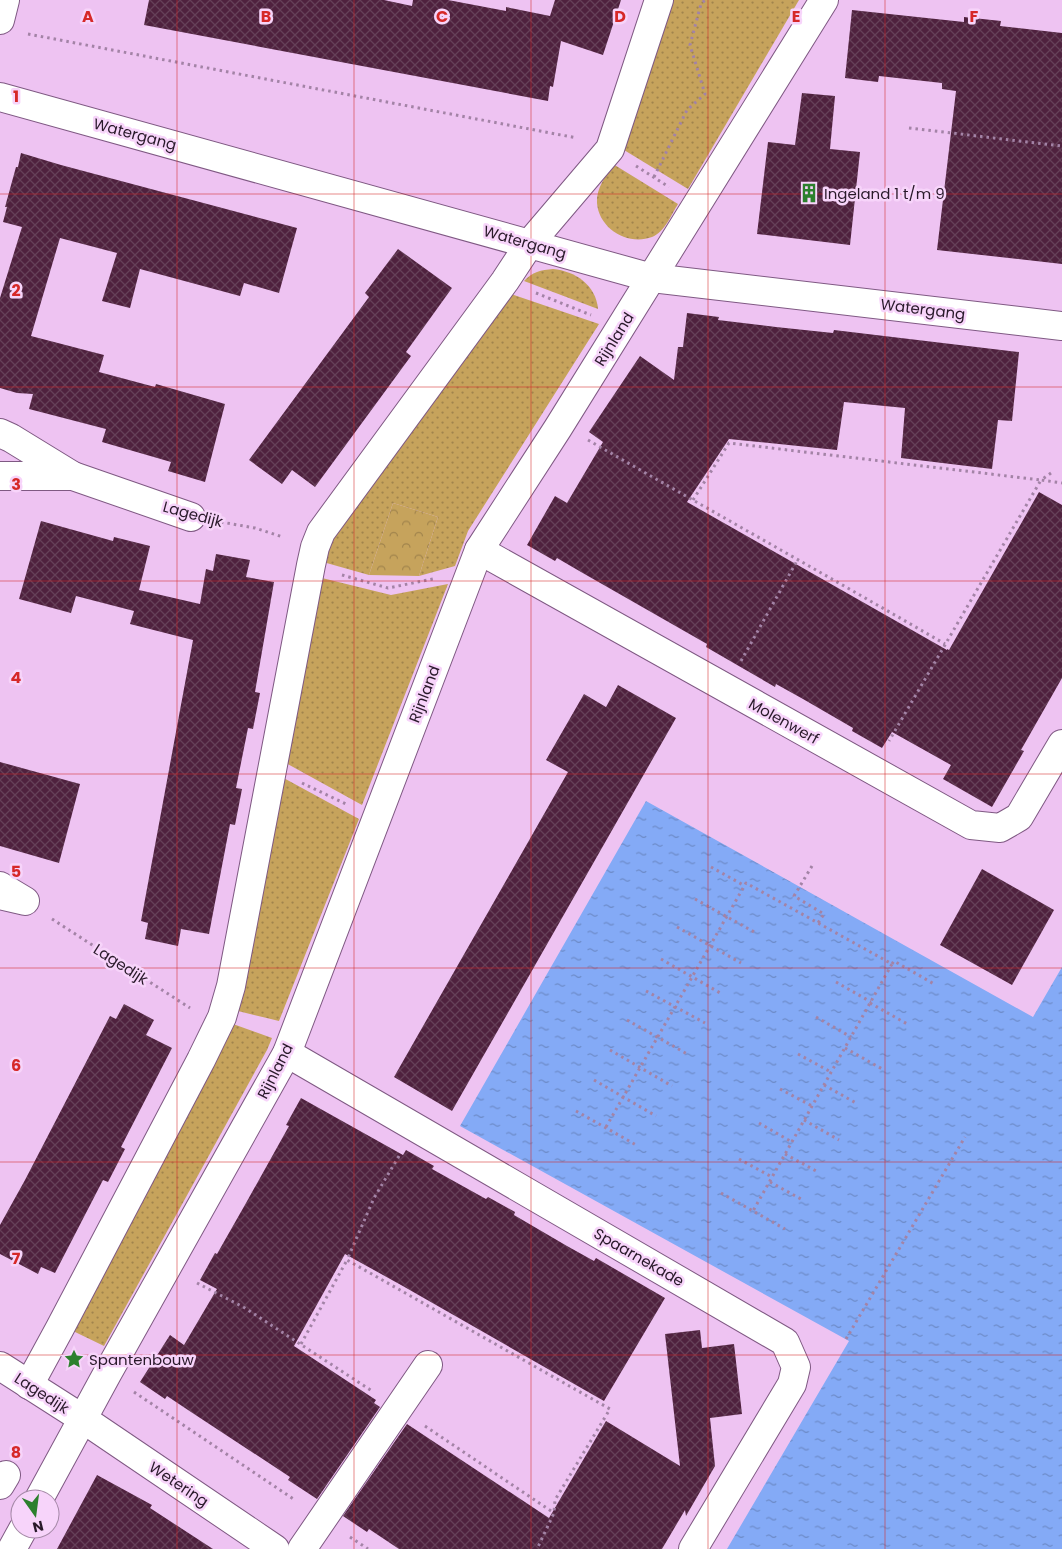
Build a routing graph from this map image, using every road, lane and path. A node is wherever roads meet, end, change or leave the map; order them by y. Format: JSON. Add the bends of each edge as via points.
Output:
{"nodes":[{"id":1,"x":5,"y":0,"type":"edge"},
{"id":2,"x":659,"y":0,"type":"edge"},
{"id":3,"x":705,"y":0,"type":"edge"},
{"id":4,"x":824,"y":0,"type":"edge"},
{"id":5,"x":10,"y":26,"type":"edge"},
{"id":6,"x":0,"y":97,"type":"edge"},
{"id":7,"x":909,"y":128,"type":"dead end"},
{"id":8,"x":1062,"y":146,"type":"edge"},
{"id":9,"x":610,"y":149,"type":"junction"},
{"id":10,"x":654,"y":177,"type":"junction"},
{"id":11,"x":697,"y":205,"type":"junction"},
{"id":12,"x":530,"y":243,"type":"junction"},
{"id":13,"x":652,"y":278,"type":"junction"},
{"id":14,"x":505,"y":281,"type":"junction"},
{"id":15,"x":622,"y":326,"type":"junction"},
{"id":16,"x":1062,"y":326,"type":"edge"},
{"id":17,"x":561,"y":424,"type":"junction"},
{"id":18,"x":0,"y":433,"type":"edge"},
{"id":19,"x":1051,"y":473,"type":"dead end"},
{"id":20,"x":0,"y":476,"type":"edge"},
{"id":21,"x":73,"y":476,"type":"junction"},
{"id":22,"x":1041,"y":480,"type":"junction"},
{"id":23,"x":1062,"y":483,"type":"edge"},
{"id":24,"x":692,"y":500,"type":"junction"},
{"id":25,"x":191,"y":517,"type":"joint"},
{"id":26,"x":313,"y":556,"type":"junction"},
{"id":27,"x":798,"y":559,"type":"junction"},
{"id":28,"x":475,"y":561,"type":"junction"},
{"id":29,"x":945,"y":644,"type":"junction"},
{"id":30,"x":725,"y":688,"type":"junction"},
{"id":31,"x":1062,"y":744,"type":"edge"},
{"id":32,"x":272,"y":768,"type":"junction"},
{"id":33,"x":872,"y":770,"type":"junction"},
{"id":34,"x":376,"y":818,"type":"junction"},
{"id":35,"x":812,"y":866,"type":"dead end"},
{"id":36,"x":711,"y":867,"type":"dead end"},
{"id":37,"x":0,"y":886,"type":"edge"},
{"id":38,"x":745,"y":886,"type":"junction"},
{"id":39,"x":12,"y":898,"type":"edge"},
{"id":40,"x":695,"y":899,"type":"dead end"},
{"id":41,"x":727,"y":917,"type":"junction"},
{"id":42,"x":818,"y":923,"type":"junction"},
{"id":43,"x":677,"y":927,"type":"dead end"},
{"id":44,"x":756,"y":933,"type":"dead end"},
{"id":45,"x":710,"y":946,"type":"junction"},
{"id":46,"x":661,"y":959,"type":"dead end"},
{"id":47,"x":740,"y":963,"type":"dead end"},
{"id":48,"x":892,"y":964,"type":"junction"},
{"id":49,"x":692,"y":977,"type":"junction"},
{"id":50,"x":836,"y":982,"type":"dead end"},
{"id":51,"x":934,"y":984,"type":"dead end"},
{"id":52,"x":646,"y":991,"type":"dead end"},
{"id":53,"x":722,"y":994,"type":"dead end"},
{"id":54,"x":870,"y":1003,"type":"junction"},
{"id":55,"x":676,"y":1007,"type":"junction"},
{"id":56,"x":816,"y":1017,"type":"dead end"},
{"id":57,"x":627,"y":1020,"type":"dead end"},
{"id":58,"x":705,"y":1023,"type":"dead end"},
{"id":59,"x":217,"y":1026,"type":"junction"},
{"id":60,"x":909,"y":1026,"type":"dead end"},
{"id":61,"x":658,"y":1037,"type":"junction"},
{"id":62,"x":852,"y":1037,"type":"junction"},
{"id":63,"x":845,"y":1048,"type":"junction"},
{"id":64,"x":610,"y":1050,"type":"dead end"},
{"id":65,"x":287,"y":1053,"type":"junction"},
{"id":66,"x":798,"y":1054,"type":"dead end"},
{"id":67,"x":689,"y":1055,"type":"dead end"},
{"id":68,"x":640,"y":1068,"type":"junction"},
{"id":69,"x":884,"y":1070,"type":"dead end"},
{"id":70,"x":831,"y":1072,"type":"junction"},
{"id":71,"x":594,"y":1080,"type":"dead end"},
{"id":72,"x":824,"y":1085,"type":"junction"},
{"id":73,"x":672,"y":1086,"type":"dead end"},
{"id":74,"x":780,"y":1089,"type":"dead end"},
{"id":75,"x":623,"y":1097,"type":"junction"},
{"id":76,"x":856,"y":1104,"type":"dead end"},
{"id":77,"x":812,"y":1106,"type":"junction"},
{"id":78,"x":576,"y":1111,"type":"dead end"},
{"id":79,"x":656,"y":1116,"type":"dead end"},
{"id":80,"x":804,"y":1120,"type":"junction"},
{"id":81,"x":759,"y":1123,"type":"dead end"},
{"id":82,"x":416,"y":1127,"type":"junction"},
{"id":83,"x":606,"y":1127,"type":"junction"},
{"id":84,"x":965,"y":1137,"type":"dead end"},
{"id":85,"x":839,"y":1140,"type":"dead end"},
{"id":86,"x":792,"y":1142,"type":"junction"},
{"id":87,"x":638,"y":1146,"type":"dead end"},
{"id":88,"x":785,"y":1154,"type":"junction"},
{"id":89,"x":739,"y":1159,"type":"dead end"},
{"id":90,"x":818,"y":1172,"type":"dead end"},
{"id":91,"x":772,"y":1177,"type":"junction"},
{"id":92,"x":770,"y":1182,"type":"junction"},
{"id":93,"x":721,"y":1193,"type":"dead end"},
{"id":94,"x":801,"y":1199,"type":"dead end"},
{"id":95,"x":753,"y":1211,"type":"junction"},
{"id":96,"x":785,"y":1229,"type":"dead end"},
{"id":97,"x":347,"y":1260,"type":"junction"},
{"id":98,"x":167,"y":1268,"type":"junction"},
{"id":99,"x":846,"y":1339,"type":"dead end"},
{"id":100,"x":301,"y":1344,"type":"junction"},
{"id":101,"x":428,"y":1365,"type":"dead end"},
{"id":102,"x":0,"y":1366,"type":"edge"},
{"id":103,"x":107,"y":1374,"type":"junction"},
{"id":104,"x":28,"y":1385,"type":"junction"},
{"id":105,"x":398,"y":1408,"type":"junction"},
{"id":106,"x":82,"y":1419,"type":"junction"},
{"id":107,"x":45,"y":1489,"type":"edge"},
{"id":108,"x":554,"y":1513,"type":"junction"},
{"id":109,"x":323,"y":1519,"type":"junction"},
{"id":110,"x":275,"y":1549,"type":"edge"},
{"id":111,"x":302,"y":1549,"type":"edge"},
{"id":112,"x":368,"y":1549,"type":"edge"},
{"id":113,"x":537,"y":1549,"type":"edge"},
{"id":114,"x":693,"y":1549,"type":"edge"}],
"edges":[{"from":1,"to":5,"type":"street"},
{"from":2,"to":9,"type":"street"},
{"from":3,"to":10,"type":"path","via":[[701,4],[690,45],[705,94],[687,110]]},
{"from":4,"to":11,"type":"street","name":"Rijnland"},
{"from":5,"to":9,"type":"path","via":[[582,139]]},
{"from":6,"to":12,"type":"street","name":"Watergang"},
{"from":7,"to":8,"type":"path"},
{"from":9,"to":10,"type":"path"},
{"from":9,"to":12,"type":"street"},
{"from":10,"to":11,"type":"path"},
{"from":11,"to":13,"type":"street","name":"Rijnland"},
{"from":12,"to":13,"type":"street","name":"Watergang"},
{"from":12,"to":14,"type":"street"},
{"from":13,"to":15,"type":"street","name":"Rijnland"},
{"from":13,"to":16,"type":"street","name":"Watergang"},
{"from":14,"to":15,"type":"path"},
{"from":14,"to":26,"type":"street","via":[[321,532]]},
{"from":15,"to":17,"type":"street","name":"Rijnland"},
{"from":17,"to":24,"type":"path"},
{"from":17,"to":28,"type":"street","name":"Rijnland"},
{"from":18,"to":21,"type":"street","name":"Lagedijk"},
{"from":19,"to":22,"type":"path"},
{"from":20,"to":21,"type":"street","name":"Lagedijk"},
{"from":21,"to":25,"type":"street","name":"Lagedijk"},
{"from":22,"to":23,"type":"path"},
{"from":22,"to":24,"type":"path","via":[[729,443]]},
{"from":22,"to":29,"type":"path"},
{"from":24,"to":27,"type":"path"},
{"from":25,"to":26,"type":"path","name":"Lagedijk","via":[[255,528]]},
{"from":26,"to":28,"type":"path","name":"Lagedijk","via":[[388,588]]},
{"from":26,"to":32,"type":"street"},
{"from":27,"to":29,"type":"path"},
{"from":27,"to":30,"type":"path"},
{"from":28,"to":30,"type":"street","name":"Molenwerf"},
{"from":28,"to":34,"type":"street","name":"Rijnland"},
{"from":29,"to":33,"type":"path"},
{"from":30,"to":33,"type":"street","name":"Molenwerf"},
{"from":31,"to":33,"type":"street","name":"Molenwerf","via":[[1019,817],[1000,828],[971,826]]},
{"from":32,"to":34,"type":"path"},
{"from":32,"to":59,"type":"street","via":[[231,986]]},
{"from":34,"to":65,"type":"street","name":"Rijnland"},
{"from":35,"to":42,"type":"path","via":[[794,896],[824,914]]},
{"from":36,"to":38,"type":"path"},
{"from":37,"to":39,"type":"street"},
{"from":38,"to":41,"type":"path"},
{"from":38,"to":42,"type":"path","via":[[746,883]]},
{"from":39,"to":59,"type":"path","name":"Lagedijk"},
{"from":40,"to":41,"type":"path"},
{"from":41,"to":44,"type":"path"},
{"from":41,"to":45,"type":"path"},
{"from":42,"to":48,"type":"path"},
{"from":43,"to":45,"type":"path"},
{"from":45,"to":47,"type":"path"},
{"from":45,"to":49,"type":"path"},
{"from":46,"to":49,"type":"path"},
{"from":48,"to":51,"type":"path","via":[[894,961]]},
{"from":48,"to":54,"type":"path"},
{"from":49,"to":53,"type":"path"},
{"from":49,"to":55,"type":"path"},
{"from":50,"to":54,"type":"path"},
{"from":52,"to":55,"type":"path"},
{"from":54,"to":60,"type":"path"},
{"from":54,"to":62,"type":"path"},
{"from":55,"to":58,"type":"path"},
{"from":55,"to":61,"type":"path"},
{"from":56,"to":62,"type":"path"},
{"from":57,"to":61,"type":"path"},
{"from":59,"to":104,"type":"street"},
{"from":61,"to":67,"type":"path"},
{"from":61,"to":68,"type":"path"},
{"from":62,"to":63,"type":"path"},
{"from":63,"to":69,"type":"path"},
{"from":63,"to":70,"type":"path"},
{"from":64,"to":68,"type":"path"},
{"from":65,"to":82,"type":"street","name":"Spaarnekade"},
{"from":65,"to":98,"type":"street","name":"Rijnland"},
{"from":66,"to":70,"type":"path"},
{"from":68,"to":73,"type":"path"},
{"from":68,"to":75,"type":"path"},
{"from":70,"to":72,"type":"path"},
{"from":71,"to":75,"type":"path"},
{"from":72,"to":76,"type":"path"},
{"from":72,"to":77,"type":"path"},
{"from":74,"to":77,"type":"path"},
{"from":75,"to":79,"type":"path"},
{"from":75,"to":83,"type":"path"},
{"from":77,"to":80,"type":"path"},
{"from":78,"to":83,"type":"path"},
{"from":80,"to":85,"type":"path"},
{"from":80,"to":86,"type":"path"},
{"from":81,"to":86,"type":"path"},
{"from":82,"to":97,"type":"path","via":[[374,1198]]},
{"from":82,"to":114,"type":"street","name":"Spaarnekade","via":[[785,1342],[796,1367],[792,1384]]},
{"from":83,"to":87,"type":"path"},
{"from":84,"to":99,"type":"path"},
{"from":86,"to":88,"type":"path"},
{"from":88,"to":90,"type":"path"},
{"from":88,"to":91,"type":"path"},
{"from":89,"to":91,"type":"path"},
{"from":91,"to":92,"type":"path"},
{"from":92,"to":94,"type":"path"},
{"from":92,"to":95,"type":"path"},
{"from":93,"to":95,"type":"path"},
{"from":95,"to":96,"type":"path"},
{"from":97,"to":100,"type":"path"},
{"from":97,"to":108,"type":"path","via":[[610,1409],[554,1500]]},
{"from":98,"to":100,"type":"path","via":[[245,1308]]},
{"from":98,"to":103,"type":"street","name":"Rijnland"},
{"from":100,"to":105,"type":"path"},
{"from":101,"to":105,"type":"street"},
{"from":102,"to":104,"type":"street","name":"Lagedijk"},
{"from":103,"to":106,"type":"street","name":"Rijnland"},
{"from":103,"to":109,"type":"path"},
{"from":104,"to":106,"type":"street","name":"Lagedijk"},
{"from":105,"to":108,"type":"path"},
{"from":105,"to":109,"type":"street"},
{"from":106,"to":107,"type":"street","name":"Lagedijk"},
{"from":106,"to":110,"type":"street","name":"Wetering"},
{"from":108,"to":113,"type":"path"},
{"from":109,"to":111,"type":"street"},
{"from":109,"to":112,"type":"path"}]}
